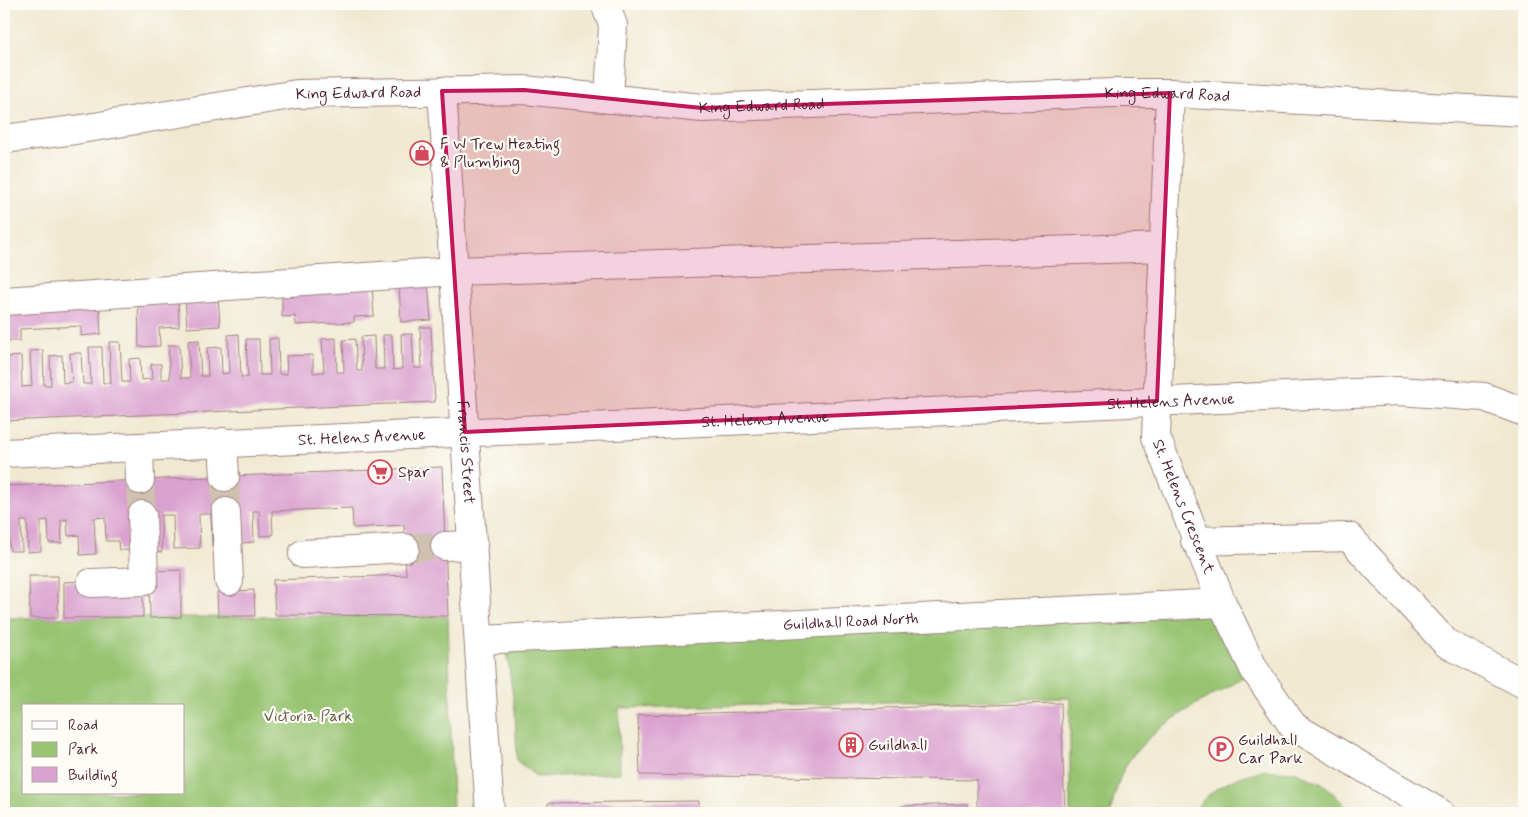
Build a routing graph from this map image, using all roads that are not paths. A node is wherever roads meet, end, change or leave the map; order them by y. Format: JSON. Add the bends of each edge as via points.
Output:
{"nodes":[{"id":1,"x":605,"y":4,"type":"edge"},
{"id":2,"x":442,"y":91,"type":"junction"},
{"id":3,"x":1170,"y":93,"type":"junction"},
{"id":4,"x":609,"y":99,"type":"junction"},
{"id":5,"x":1524,"y":112,"type":"edge"},
{"id":6,"x":4,"y":139,"type":"edge"},
{"id":7,"x":1164,"y":248,"type":"junction"},
{"id":8,"x":455,"y":271,"type":"junction"},
{"id":9,"x":4,"y":301,"type":"edge"},
{"id":10,"x":1158,"y":400,"type":"junction"},
{"id":11,"x":1524,"y":412,"type":"edge"},
{"id":12,"x":465,"y":432,"type":"junction"},
{"id":13,"x":223,"y":442,"type":"junction"},
{"id":14,"x":139,"y":446,"type":"junction"},
{"id":15,"x":4,"y":452,"type":"edge"},
{"id":16,"x":225,"y":477,"type":"tunnel mouth"},
{"id":17,"x":140,"y":480,"type":"tunnel mouth"},
{"id":18,"x":226,"y":512,"type":"tunnel mouth"},
{"id":19,"x":142,"y":516,"type":"tunnel mouth"},
{"id":20,"x":1195,"y":541,"type":"junction"},
{"id":21,"x":473,"y":545,"type":"junction"},
{"id":22,"x":445,"y":546,"type":"tunnel mouth"},
{"id":23,"x":405,"y":548,"type":"tunnel mouth"},
{"id":24,"x":303,"y":554,"type":"dead end"},
{"id":25,"x":229,"y":581,"type":"dead end"},
{"id":26,"x":91,"y":582,"type":"dead end"},
{"id":27,"x":1222,"y":603,"type":"junction"},
{"id":28,"x":479,"y":640,"type":"junction"},
{"id":29,"x":1524,"y":684,"type":"edge"},
{"id":30,"x":490,"y":813,"type":"edge"},
{"id":31,"x":1440,"y":813,"type":"edge"}],
"edges":[{"from":1,"to":4,"type":"street","via":[[614,25]]},
{"from":2,"to":4,"type":"street","name":"King Edward Road","via":[[524,90]]},
{"from":2,"to":6,"type":"street","name":"King Edward Road","via":[[297,94]]},
{"from":2,"to":8,"type":"street","name":"Francis Street"},
{"from":3,"to":4,"type":"street","name":"King Edward Road","via":[[702,108]]},
{"from":3,"to":5,"type":"street","name":"King Edward Road"},
{"from":3,"to":7,"type":"street","name":"St. Helens Crescent"},
{"from":7,"to":8,"type":"street"},
{"from":7,"to":10,"type":"street","name":"St. Helens Crescent"},
{"from":8,"to":9,"type":"street"},
{"from":8,"to":12,"type":"street","name":"Francis Street"},
{"from":10,"to":11,"type":"street","name":"St. Helens Avenue","via":[[1398,391],[1484,397]]},
{"from":10,"to":12,"type":"street","name":"St. Helens Avenue"},
{"from":10,"to":20,"type":"street","name":"St. Helens Crescent","via":[[1156,437]]},
{"from":12,"to":13,"type":"street","name":"St. Helens Avenue"},
{"from":12,"to":21,"type":"street","name":"Francis Street"},
{"from":13,"to":14,"type":"street","name":"St. Helens Avenue"},
{"from":13,"to":16,"type":"street"},
{"from":14,"to":15,"type":"street","name":"St. Helens Avenue"},
{"from":14,"to":17,"type":"street"},
{"from":18,"to":25,"type":"street"},
{"from":19,"to":26,"type":"street","via":[[144,581]]},
{"from":20,"to":27,"type":"street","name":"St. Helens Crescent"},
{"from":20,"to":29,"type":"street","via":[[1349,538],[1446,644]]},
{"from":21,"to":22,"type":"street"},
{"from":21,"to":28,"type":"street","name":"Francis Street"},
{"from":23,"to":24,"type":"street"},
{"from":27,"to":28,"type":"street","name":"Guildhall Road North"},
{"from":27,"to":31,"type":"street","name":"St. Helens Crescent","via":[[1254,669],[1293,726]]},
{"from":28,"to":30,"type":"street","name":"Francis Street"}]}
